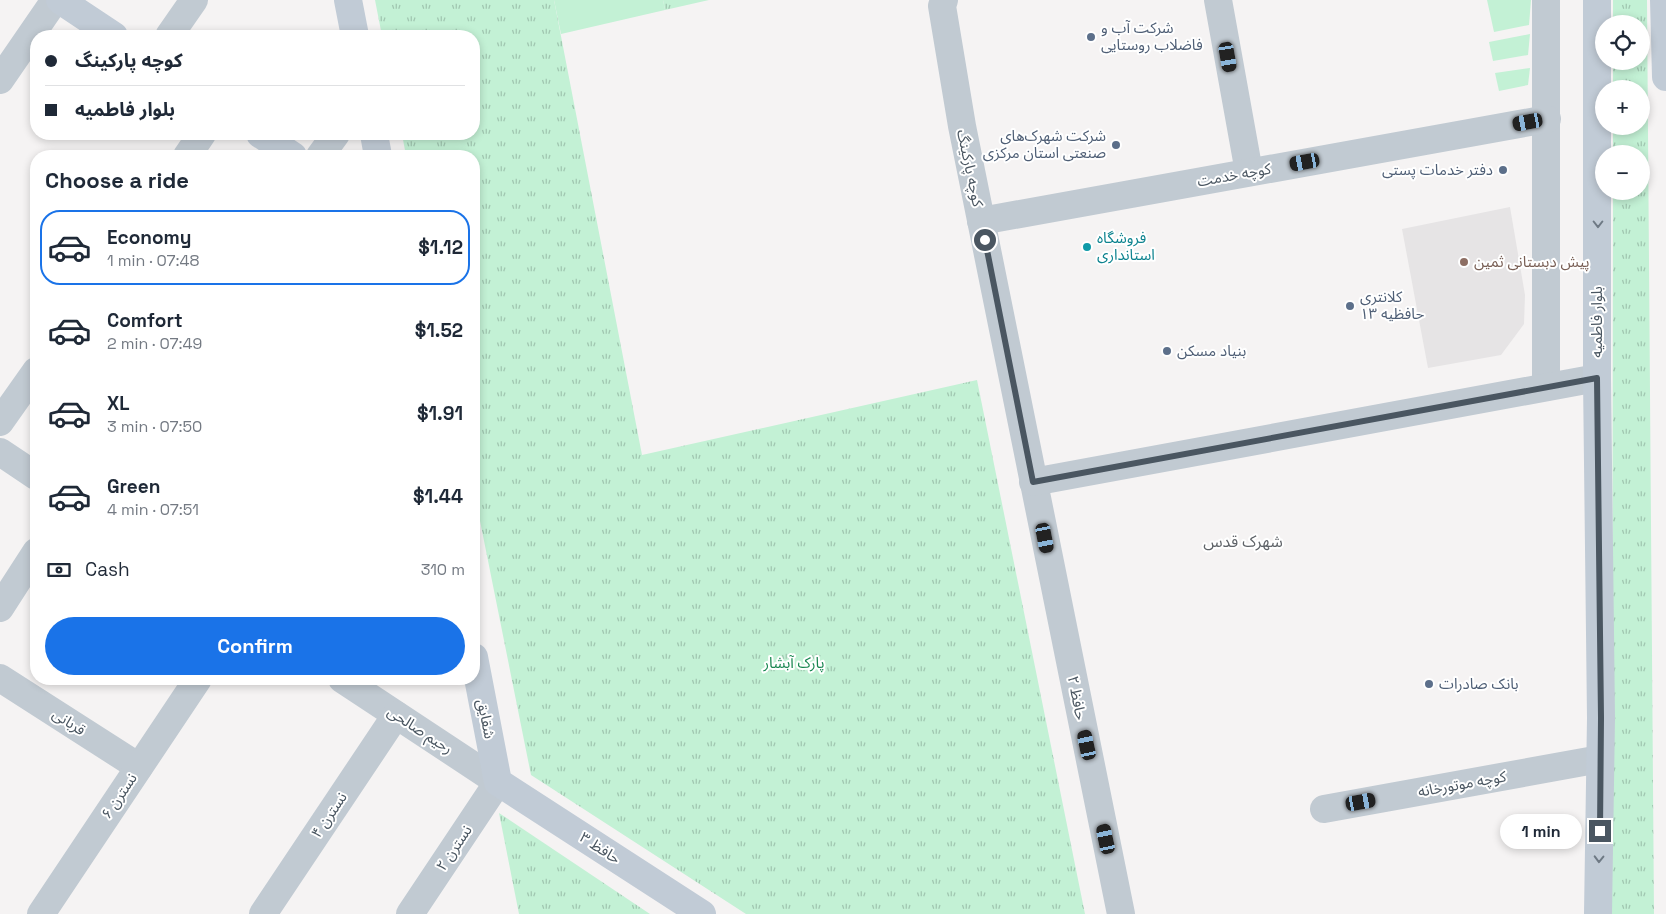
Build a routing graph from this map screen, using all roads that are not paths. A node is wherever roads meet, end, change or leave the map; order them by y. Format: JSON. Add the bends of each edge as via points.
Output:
{"nodes":[{"id":1,"x":55,"y":0,"type":"edge"},
{"id":2,"x":60,"y":0,"type":"edge"},
{"id":3,"x":194,"y":0,"type":"edge"},
{"id":4,"x":348,"y":0,"type":"edge"},
{"id":5,"x":944,"y":0,"type":"edge"},
{"id":6,"x":1218,"y":0,"type":"edge"},
{"id":7,"x":1546,"y":0,"type":"edge"},
{"id":8,"x":1597,"y":0,"type":"edge"},
{"id":9,"x":1664,"y":0,"type":"edge"},
{"id":10,"x":34,"y":30,"type":"edge"},
{"id":11,"x":105,"y":30,"type":"edge"},
{"id":12,"x":173,"y":30,"type":"edge"},
{"id":13,"x":354,"y":30,"type":"edge"},
{"id":14,"x":30,"y":36,"type":"edge"},
{"id":15,"x":1666,"y":77,"type":"edge"},
{"id":16,"x":0,"y":80,"type":"edge"},
{"id":17,"x":1547,"y":119,"type":"junction"},
{"id":18,"x":269,"y":140,"type":"edge"},
{"id":19,"x":284,"y":150,"type":"edge"},
{"id":20,"x":1249,"y":172,"type":"junction"},
{"id":21,"x":981,"y":221,"type":"junction"},
{"id":22,"x":1597,"y":378,"type":"junction"},
{"id":23,"x":30,"y":380,"type":"edge"},
{"id":24,"x":1546,"y":387,"type":"junction"},
{"id":25,"x":0,"y":422,"type":"edge"},
{"id":26,"x":0,"y":452,"type":"edge"},
{"id":27,"x":30,"y":472,"type":"edge"},
{"id":28,"x":1033,"y":482,"type":"junction"},
{"id":29,"x":30,"y":561,"type":"edge"},
{"id":30,"x":0,"y":608,"type":"edge"},
{"id":31,"x":0,"y":678,"type":"edge"},
{"id":32,"x":194,"y":685,"type":"edge"},
{"id":33,"x":351,"y":685,"type":"edge"},
{"id":34,"x":479,"y":685,"type":"edge"},
{"id":35,"x":396,"y":715,"type":"junction"},
{"id":36,"x":1600,"y":759,"type":"junction"},
{"id":37,"x":139,"y":767,"type":"junction"},
{"id":38,"x":498,"y":782,"type":"junction"},
{"id":39,"x":1324,"y":809,"type":"dead end"},
{"id":40,"x":41,"y":914,"type":"edge"},
{"id":41,"x":262,"y":914,"type":"edge"},
{"id":42,"x":410,"y":914,"type":"edge"},
{"id":43,"x":702,"y":914,"type":"edge"},
{"id":44,"x":1121,"y":914,"type":"edge"},
{"id":45,"x":1598,"y":914,"type":"edge"}],
"edges":[{"from":1,"to":10,"type":"street"},
{"from":2,"to":11,"type":"main road"},
{"from":3,"to":12,"type":"street"},
{"from":4,"to":13,"type":"main road"},
{"from":5,"to":21,"type":"street","name":"کوچه پارکینگ","via":[[942,6],[960,117]]},
{"from":6,"to":20,"type":"street"},
{"from":7,"to":17,"type":"street"},
{"from":8,"to":22,"type":"main road","name":"بلوار فاطمیه","one_way":true},
{"from":9,"to":15,"type":"main road"},
{"from":14,"to":16,"type":"street"},
{"from":17,"to":20,"type":"street","name":"کوچه خدمت"},
{"from":17,"to":24,"type":"street"},
{"from":18,"to":19,"type":"main road"},
{"from":20,"to":21,"type":"street","name":"کوچه خدمت"},
{"from":21,"to":28,"type":"street","name":"کوچه پارکینگ"},
{"from":22,"to":24,"type":"street"},
{"from":22,"to":36,"type":"main road","name":"بلوار فاطمیه"},
{"from":23,"to":25,"type":"street"},
{"from":24,"to":28,"type":"street"},
{"from":26,"to":27,"type":"street"},
{"from":28,"to":44,"type":"street","name":"حافظ ۲"},
{"from":29,"to":30,"type":"street"},
{"from":31,"to":37,"type":"street","name":"قربانی"},
{"from":32,"to":37,"type":"street","name":"نسترن ۶"},
{"from":33,"to":35,"type":"street","name":"رحیم صالحی"},
{"from":34,"to":38,"type":"main road","name":"شقایق"},
{"from":35,"to":38,"type":"street","name":"رحیم صالحی"},
{"from":35,"to":41,"type":"street","name":"نسترن ۴"},
{"from":36,"to":39,"type":"street","name":"کوچه موتورخانه"},
{"from":36,"to":45,"type":"main road","name":"بلوار فاطمیه","one_way":true},
{"from":37,"to":40,"type":"street","name":"نسترن ۶"},
{"from":38,"to":42,"type":"street","name":"نسترن ۲"},
{"from":38,"to":43,"type":"main road","name":"حافظ ۳"}]}
